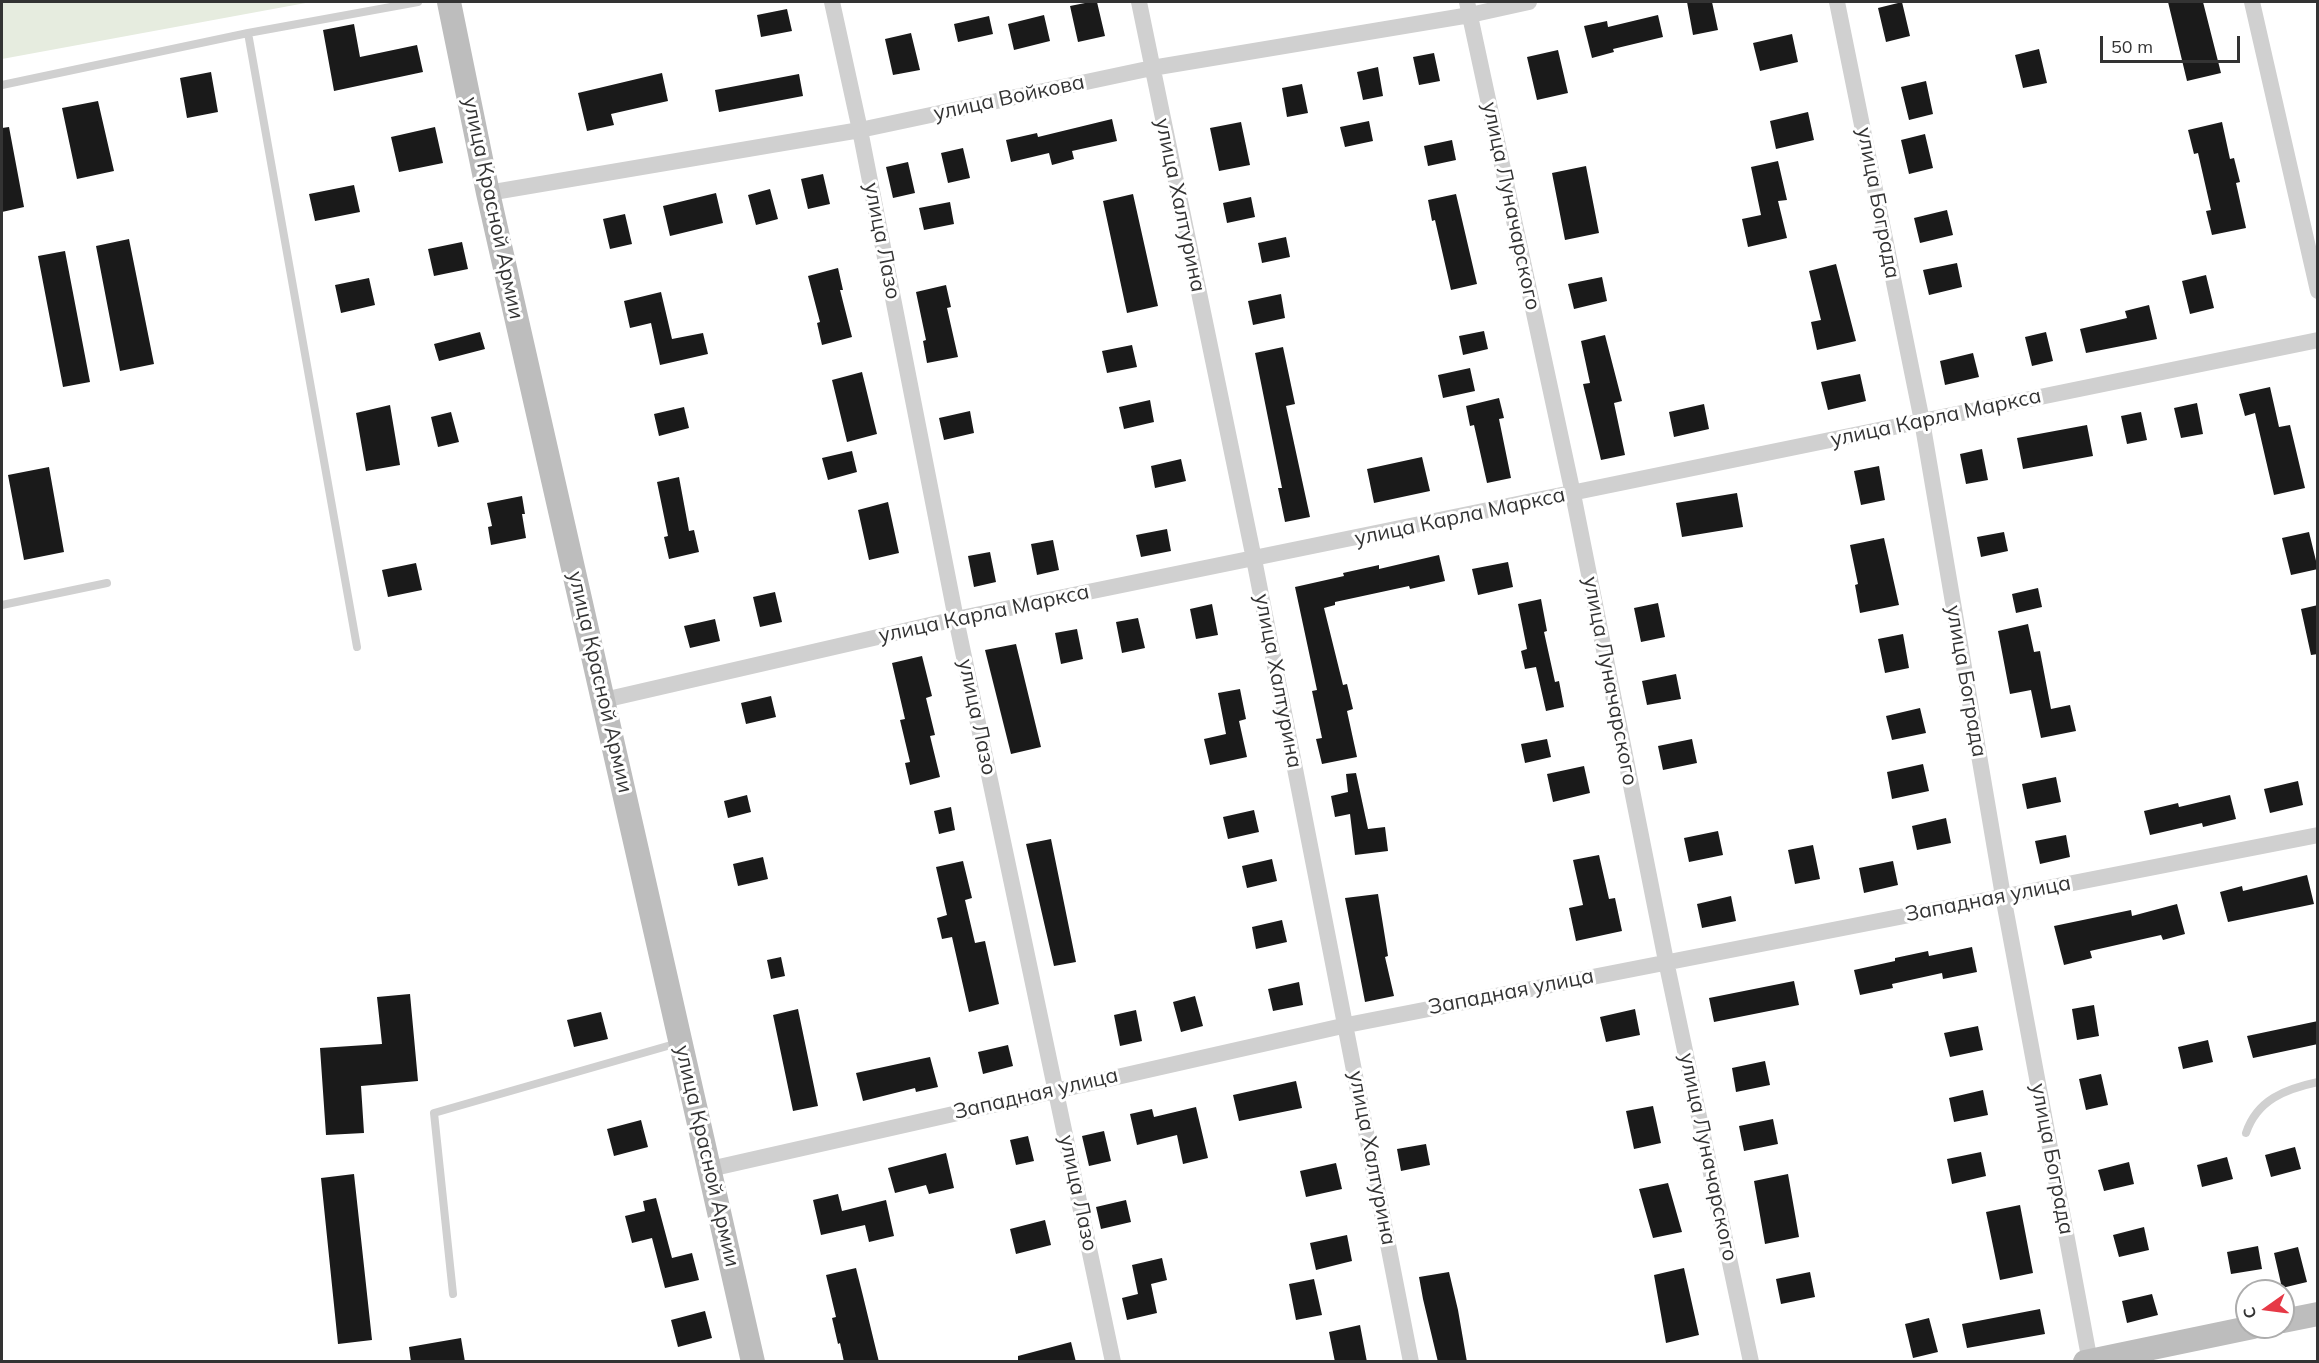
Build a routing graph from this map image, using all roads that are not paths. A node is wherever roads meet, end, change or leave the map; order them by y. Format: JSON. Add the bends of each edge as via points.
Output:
{"nodes":[{"id":1,"x":418,"y":2,"type":"edge"},
{"id":2,"x":449,"y":2,"type":"edge"},
{"id":3,"x":832,"y":2,"type":"edge"},
{"id":4,"x":1139,"y":2,"type":"edge"},
{"id":5,"x":1529,"y":2,"type":"edge"},
{"id":6,"x":1837,"y":2,"type":"edge"},
{"id":7,"x":2252,"y":2,"type":"edge"},
{"id":8,"x":1468,"y":8,"type":"edge"},
{"id":9,"x":248,"y":33,"type":"junction"},
{"id":10,"x":1152,"y":68,"type":"junction"},
{"id":11,"x":2,"y":85,"type":"edge"},
{"id":12,"x":860,"y":129,"type":"junction"},
{"id":13,"x":488,"y":193,"type":"junction"},
{"id":14,"x":2318,"y":291,"type":"edge"},
{"id":15,"x":2318,"y":340,"type":"edge"},
{"id":16,"x":1922,"y":421,"type":"junction"},
{"id":17,"x":1573,"y":494,"type":"junction"},
{"id":18,"x":1254,"y":559,"type":"junction"},
{"id":19,"x":107,"y":583,"type":"dead end"},
{"id":20,"x":2,"y":605,"type":"edge"},
{"id":21,"x":956,"y":619,"type":"junction"},
{"id":22,"x":357,"y":647,"type":"dead end"},
{"id":23,"x":604,"y":700,"type":"junction"},
{"id":24,"x":2318,"y":835,"type":"edge"},
{"id":25,"x":2003,"y":896,"type":"junction"},
{"id":26,"x":1666,"y":962,"type":"junction"},
{"id":27,"x":1347,"y":1025,"type":"junction"},
{"id":28,"x":681,"y":1042,"type":"junction"},
{"id":29,"x":2318,"y":1082,"type":"edge"},
{"id":30,"x":1057,"y":1089,"type":"junction"},
{"id":31,"x":2246,"y":1133,"type":"dead end"},
{"id":32,"x":710,"y":1169,"type":"junction"},
{"id":33,"x":453,"y":1294,"type":"dead end"},
{"id":34,"x":2318,"y":1314,"type":"edge"},
{"id":35,"x":2295,"y":1319,"type":"edge"},
{"id":36,"x":2235,"y":1331,"type":"edge"},
{"id":37,"x":2088,"y":1361,"type":"edge"},
{"id":38,"x":753,"y":1362,"type":"edge"},
{"id":39,"x":1113,"y":1362,"type":"edge"},
{"id":40,"x":1411,"y":1362,"type":"edge"},
{"id":41,"x":1751,"y":1362,"type":"edge"}],
"edges":[{"from":1,"to":9,"type":"lane"},
{"from":2,"to":13,"type":"street","name":"улица Красной Армии"},
{"from":3,"to":12,"type":"street","name":"улица Лазо"},
{"from":4,"to":10,"type":"street","name":"улица Халтурина"},
{"from":5,"to":8,"type":"street","name":"улица Войкова"},
{"from":6,"to":16,"type":"street","name":"улица Бограда"},
{"from":7,"to":14,"type":"street"},
{"from":8,"to":10,"type":"street","name":"улица Войкова"},
{"from":8,"to":17,"type":"street","name":"улица Луначарского"},
{"from":9,"to":11,"type":"lane"},
{"from":9,"to":22,"type":"lane"},
{"from":10,"to":12,"type":"street","name":"улица Войкова"},
{"from":10,"to":18,"type":"street","name":"улица Халтурина"},
{"from":12,"to":13,"type":"street","name":"улица Войкова"},
{"from":12,"to":21,"type":"street","name":"улица Лазо"},
{"from":13,"to":23,"type":"street","name":"улица Красной Армии"},
{"from":15,"to":16,"type":"street","name":"улица Карла Маркса"},
{"from":16,"to":17,"type":"street","name":"улица Карла Маркса"},
{"from":16,"to":25,"type":"street","name":"улица Бограда"},
{"from":17,"to":18,"type":"street","name":"улица Карла Маркса"},
{"from":17,"to":26,"type":"street","name":"улица Луначарского"},
{"from":18,"to":21,"type":"street","name":"улица Карла Маркса"},
{"from":18,"to":27,"type":"street","name":"улица Халтурина"},
{"from":19,"to":20,"type":"lane"},
{"from":21,"to":23,"type":"street","name":"улица Карла Маркса"},
{"from":21,"to":30,"type":"street","name":"улица Лазо"},
{"from":23,"to":28,"type":"street","name":"улица Красной Армии"},
{"from":24,"to":25,"type":"street","name":"Западная улица"},
{"from":25,"to":26,"type":"street","name":"Западная улица"},
{"from":25,"to":37,"type":"street","name":"улица Бограда"},
{"from":26,"to":27,"type":"street","name":"Западная улица"},
{"from":26,"to":41,"type":"street","name":"улица Луначарского"},
{"from":27,"to":30,"type":"street","name":"Западная улица"},
{"from":27,"to":40,"type":"street","name":"улица Халтурина"},
{"from":28,"to":32,"type":"street","name":"улица Красной Армии"},
{"from":28,"to":33,"type":"lane","via":[[434,1113]]},
{"from":29,"to":31,"type":"lane","via":[[2278,1093],[2251,1117]]},
{"from":30,"to":32,"type":"street","name":"Западная улица"},
{"from":30,"to":39,"type":"street","name":"улица Лазо"},
{"from":32,"to":38,"type":"street","name":"улица Красной Армии"},
{"from":34,"to":35,"type":"street"},
{"from":36,"to":37,"type":"street"}]}
